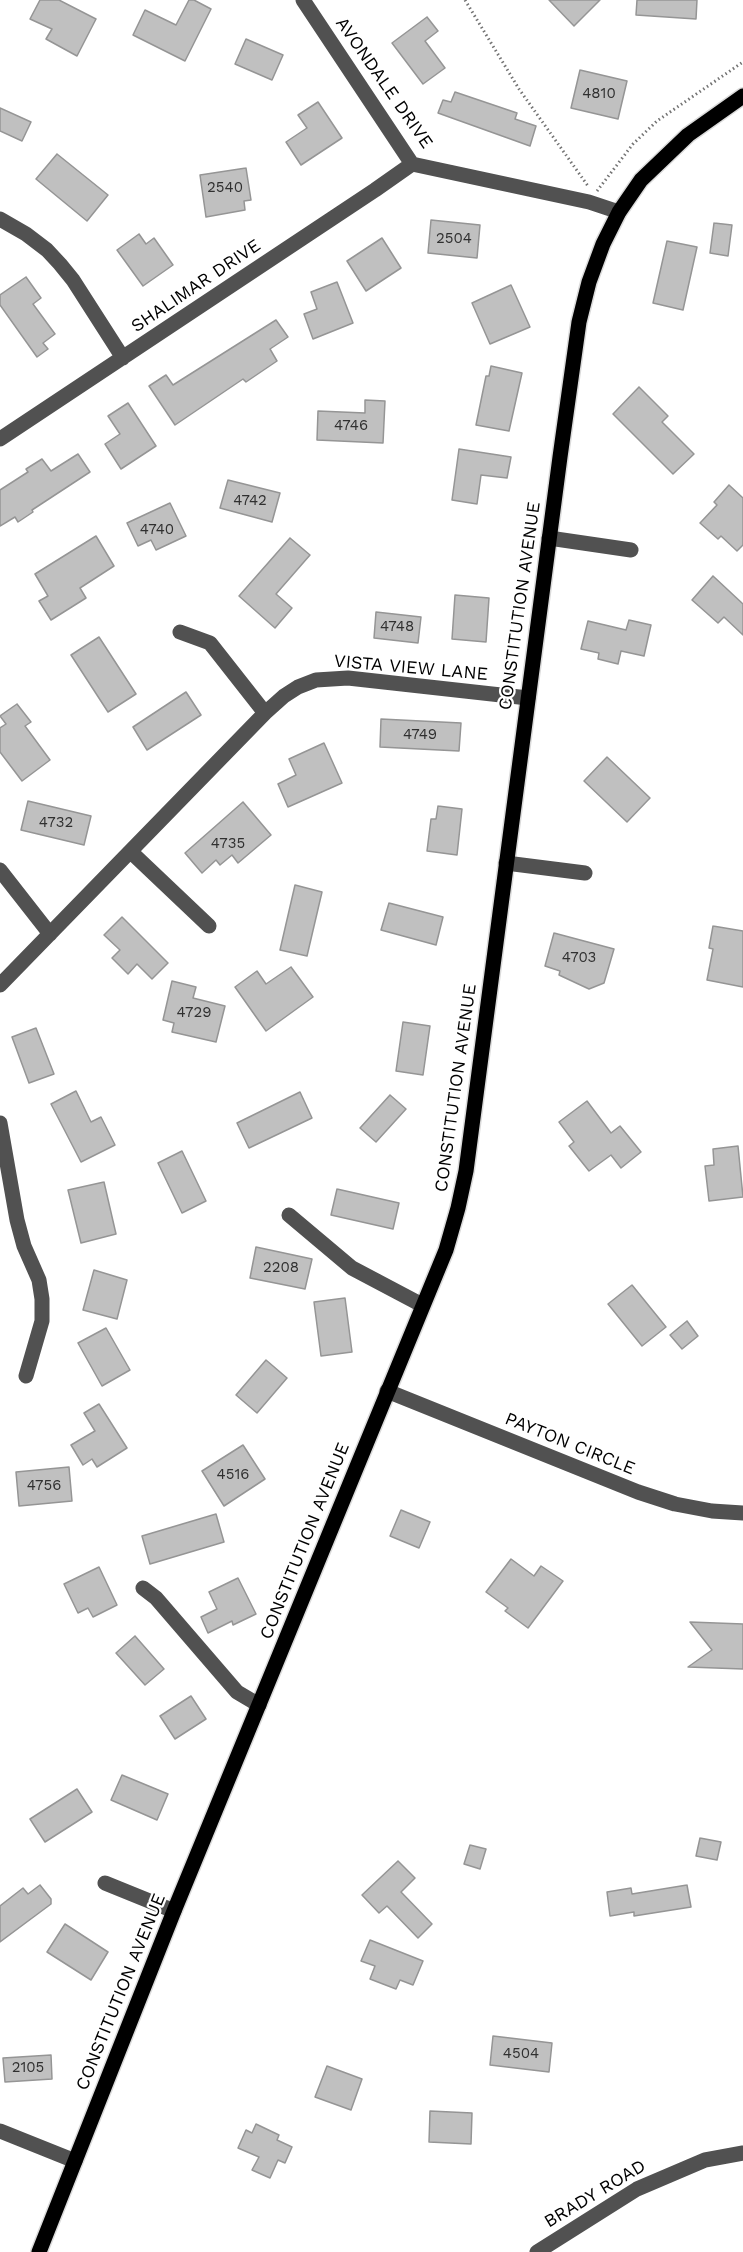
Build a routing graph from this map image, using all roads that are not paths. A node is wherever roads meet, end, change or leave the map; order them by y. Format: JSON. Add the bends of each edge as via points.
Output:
{"nodes":[{"id":1,"x":303,"y":0,"type":"edge"},
{"id":2,"x":743,"y":96,"type":"edge"},
{"id":3,"x":412,"y":164,"type":"junction"},
{"id":4,"x":619,"y":212,"type":"junction"},
{"id":5,"x":0,"y":219,"type":"edge"},
{"id":6,"x":123,"y":358,"type":"junction"},
{"id":7,"x":0,"y":439,"type":"edge"},
{"id":8,"x":549,"y":538,"type":"junction"},
{"id":9,"x":631,"y":550,"type":"dead end"},
{"id":10,"x":180,"y":632,"type":"dead end"},
{"id":11,"x":528,"y":698,"type":"junction"},
{"id":12,"x":266,"y":713,"type":"junction"},
{"id":13,"x":131,"y":852,"type":"junction"},
{"id":14,"x":506,"y":863,"type":"junction"},
{"id":15,"x":0,"y":870,"type":"edge"},
{"id":16,"x":585,"y":873,"type":"dead end"},
{"id":17,"x":209,"y":926,"type":"dead end"},
{"id":18,"x":50,"y":934,"type":"junction"},
{"id":19,"x":0,"y":985,"type":"edge"},
{"id":20,"x":0,"y":1123,"type":"edge"},
{"id":21,"x":289,"y":1215,"type":"dead end"},
{"id":22,"x":422,"y":1305,"type":"junction"},
{"id":23,"x":26,"y":1376,"type":"dead end"},
{"id":24,"x":387,"y":1391,"type":"junction"},
{"id":25,"x":743,"y":1513,"type":"edge"},
{"id":26,"x":144,"y":1588,"type":"dead end"},
{"id":27,"x":259,"y":1705,"type":"junction"},
{"id":28,"x":105,"y":1883,"type":"dead end"},
{"id":29,"x":174,"y":1911,"type":"junction"},
{"id":30,"x":0,"y":2131,"type":"edge"},
{"id":31,"x":743,"y":2153,"type":"edge"},
{"id":32,"x":75,"y":2161,"type":"junction"},
{"id":33,"x":39,"y":2252,"type":"edge"},
{"id":34,"x":537,"y":2252,"type":"edge"}],
"edges":[{"from":1,"to":3,"type":"street","name":"AVONDALE DRIVE"},
{"from":2,"to":4,"type":"main road","name":"CONSTITUTION AVENUE","via":[[664,156]]},
{"from":3,"to":4,"type":"street","name":"AVONDALE DRIVE"},
{"from":3,"to":6,"type":"street","name":"SHALIMAR DRIVE"},
{"from":4,"to":8,"type":"main road","name":"CONSTITUTION AVENUE","via":[[599,254],[579,322]]},
{"from":5,"to":6,"type":"street","via":[[26,234],[60,264]]},
{"from":6,"to":7,"type":"street","name":"SHALIMAR DRIVE"},
{"from":8,"to":9,"type":"street"},
{"from":8,"to":11,"type":"main road","name":"CONSTITUTION AVENUE"},
{"from":10,"to":12,"type":"street","via":[[210,643]]},
{"from":11,"to":12,"type":"street","name":"VISTA VIEW LANE","via":[[336,678],[298,687]]},
{"from":11,"to":14,"type":"main road","name":"CONSTITUTION AVENUE"},
{"from":12,"to":13,"type":"street","name":"VISTA VIEW LANE"},
{"from":13,"to":17,"type":"street"},
{"from":13,"to":18,"type":"street","name":"VISTA VIEW LANE"},
{"from":14,"to":16,"type":"street"},
{"from":14,"to":22,"type":"main road","name":"CONSTITUTION AVENUE","via":[[466,1171],[446,1251]]},
{"from":15,"to":18,"type":"street"},
{"from":18,"to":19,"type":"street","name":"VISTA VIEW LANE"},
{"from":20,"to":23,"type":"street","via":[[17,1220],[42,1299],[42,1321]]},
{"from":21,"to":22,"type":"street","via":[[352,1268]]},
{"from":22,"to":24,"type":"main road","name":"CONSTITUTION AVENUE"},
{"from":24,"to":25,"type":"street","name":"PAYTON CIRCLE","via":[[638,1492],[684,1506]]},
{"from":24,"to":27,"type":"main road","name":"CONSTITUTION AVENUE"},
{"from":26,"to":27,"type":"street","via":[[237,1692]]},
{"from":27,"to":29,"type":"main road","name":"CONSTITUTION AVENUE"},
{"from":28,"to":29,"type":"street"},
{"from":29,"to":32,"type":"main road","name":"CONSTITUTION AVENUE"},
{"from":30,"to":32,"type":"street"},
{"from":31,"to":34,"type":"street","name":"BRADY ROAD","via":[[705,2160],[637,2189]]},
{"from":32,"to":33,"type":"main road","name":"CONSTITUTION AVENUE"}]}
